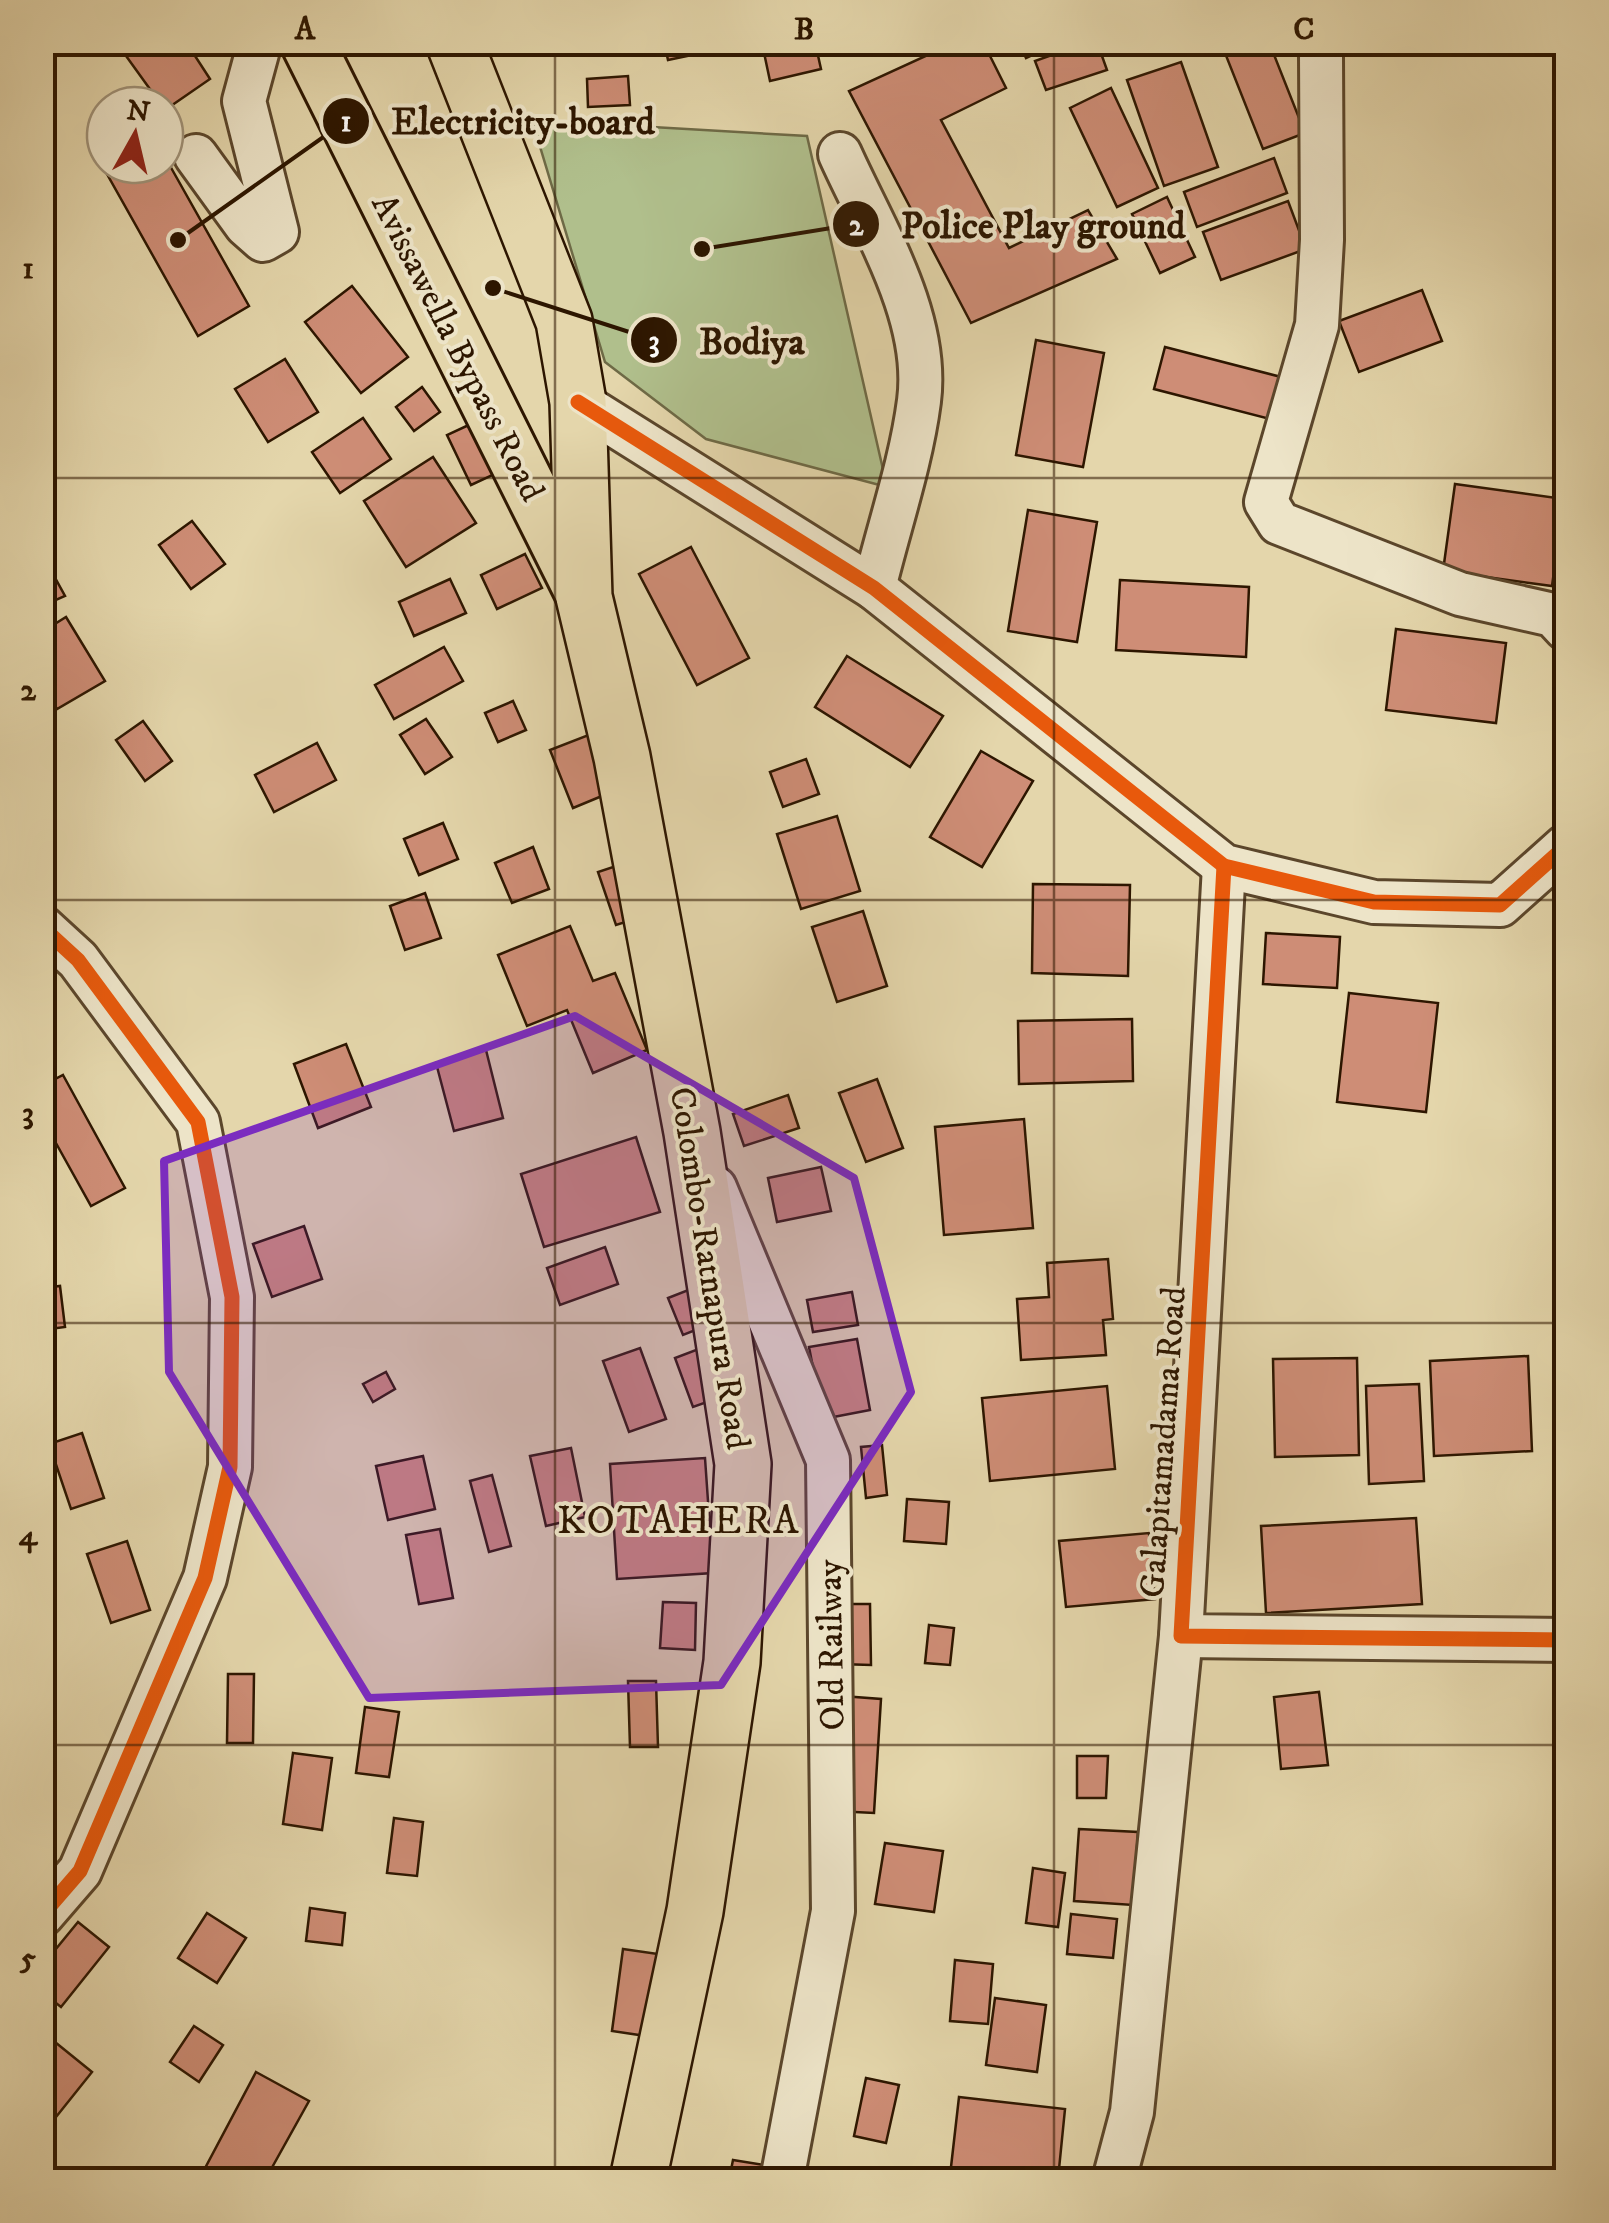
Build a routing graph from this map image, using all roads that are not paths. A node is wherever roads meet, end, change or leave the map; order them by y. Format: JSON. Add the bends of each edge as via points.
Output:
{"nodes":[{"id":1,"x":260,"y":42,"type":"edge"},
{"id":2,"x":307,"y":42,"type":"edge"},
{"id":3,"x":463,"y":45,"type":"edge"},
{"id":4,"x":1321,"y":56,"type":"dead end"},
{"id":5,"x":840,"y":154,"type":"dead end"},
{"id":6,"x":196,"y":156,"type":"dead end"},
{"id":7,"x":578,"y":402,"type":"junction"},
{"id":8,"x":874,"y":588,"type":"junction"},
{"id":9,"x":584,"y":597,"type":"junction"},
{"id":10,"x":1566,"y":629,"type":"edge"},
{"id":11,"x":1566,"y":846,"type":"edge"},
{"id":12,"x":1224,"y":866,"type":"junction"},
{"id":13,"x":42,"y":926,"type":"edge"},
{"id":14,"x":692,"y":1132,"type":"junction"},
{"id":15,"x":1180,"y":1636,"type":"junction"},
{"id":16,"x":1566,"y":1640,"type":"edge"},
{"id":17,"x":42,"y":1915,"type":"edge"},
{"id":18,"x":638,"y":2180,"type":"edge"},
{"id":19,"x":782,"y":2180,"type":"edge"},
{"id":20,"x":1114,"y":2180,"type":"edge"}],
"edges":[{"from":1,"to":6,"type":"street","via":[[244,101],[278,232],[263,240],[246,226]]},
{"from":2,"to":9,"type":"main road","name":"Avissawella Bypass Road"},
{"from":3,"to":7,"type":"highway","name":"Colombo-Ratnapura Road","via":[[564,321]]},
{"from":4,"to":10,"type":"street","via":[[1318,326],[1266,502],[1279,523],[1460,594],[1552,615]]},
{"from":5,"to":8,"type":"street","via":[[903,294],[920,398]]},
{"from":7,"to":8,"type":"street"},
{"from":7,"to":9,"type":"highway","name":"Colombo-Ratnapura Road"},
{"from":8,"to":12,"type":"street"},
{"from":9,"to":14,"type":"highway","name":"Colombo-Ratnapura Road","via":[[622,757]]},
{"from":11,"to":12,"type":"street","via":[[1500,905],[1374,902]]},
{"from":12,"to":15,"type":"street","name":"Galapitamadama Road"},
{"from":13,"to":17,"type":"street","via":[[78,960],[198,1122],[232,1297],[230,1467],[205,1578],[80,1871]]},
{"from":14,"to":18,"type":"highway","name":"Colombo-Ratnapura Road","via":[[742,1464],[732,1662],[695,1911]]},
{"from":14,"to":19,"type":"street","name":"Old Railway","via":[[828,1460],[833,1911]]},
{"from":15,"to":16,"type":"street","name":"Galapitamadama Road"},
{"from":15,"to":20,"type":"street","via":[[1132,2112]]}]}
